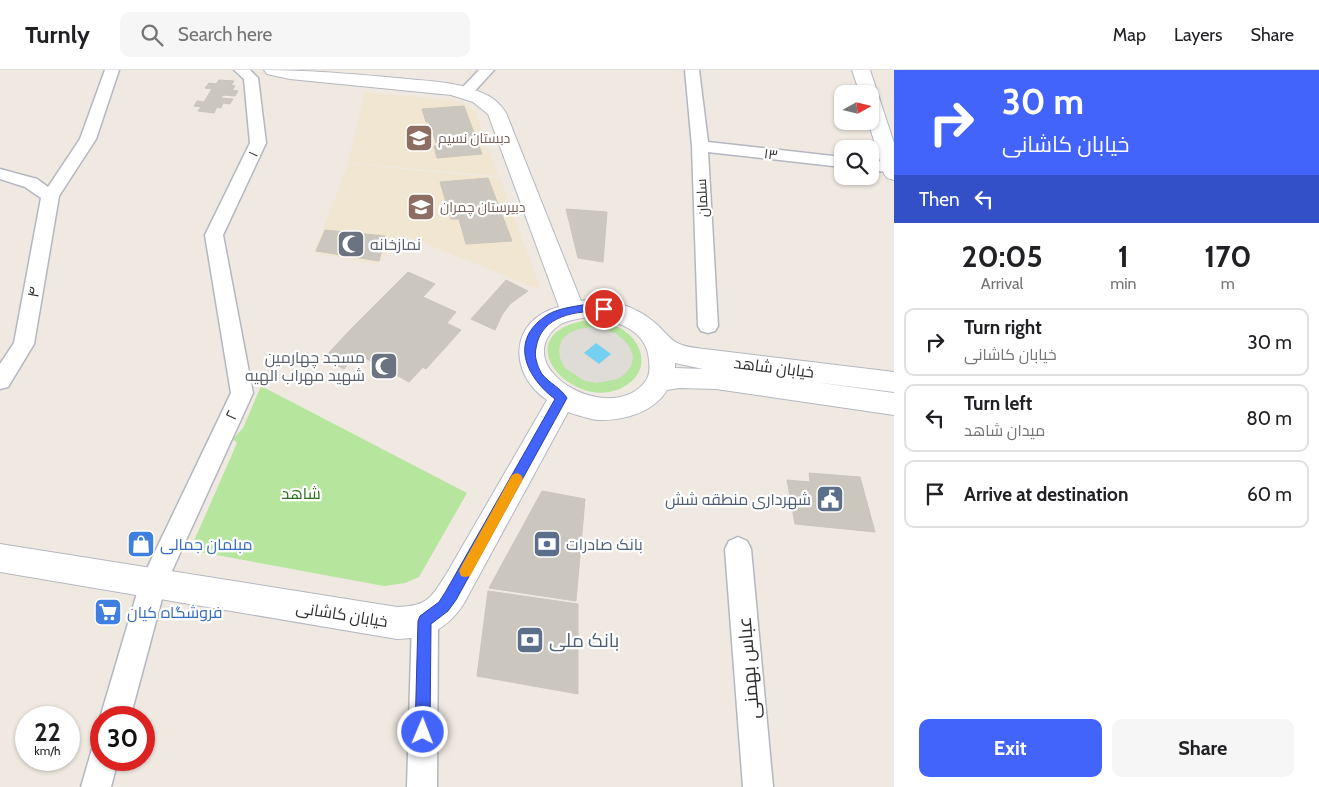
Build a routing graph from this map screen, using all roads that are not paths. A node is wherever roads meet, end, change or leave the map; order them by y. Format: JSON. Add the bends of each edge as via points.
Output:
{"nodes":[{"id":1,"x":112,"y":70,"type":"edge"},
{"id":2,"x":241,"y":70,"type":"edge"},
{"id":3,"x":273,"y":70,"type":"edge"},
{"id":4,"x":487,"y":70,"type":"edge"},
{"id":5,"x":692,"y":70,"type":"edge"},
{"id":6,"x":861,"y":70,"type":"edge"},
{"id":7,"x":865,"y":85,"type":"edge"},
{"id":8,"x":466,"y":92,"type":"junction"},
{"id":9,"x":879,"y":126,"type":"edge"},
{"id":10,"x":700,"y":146,"type":"junction"},
{"id":11,"x":834,"y":161,"type":"edge"},
{"id":12,"x":879,"y":167,"type":"edge"},
{"id":13,"x":893,"y":170,"type":"edge"},
{"id":14,"x":0,"y":174,"type":"edge"},
{"id":15,"x":50,"y":196,"type":"junction"},
{"id":16,"x":214,"y":235,"type":"joint"},
{"id":17,"x":572,"y":309,"type":"junction"},
{"id":18,"x":708,"y":326,"type":"dead end"},
{"id":19,"x":657,"y":342,"type":"junction"},
{"id":20,"x":0,"y":381,"type":"edge"},
{"id":21,"x":660,"y":381,"type":"junction"},
{"id":22,"x":894,"y":382,"type":"edge"},
{"id":23,"x":562,"y":398,"type":"junction"},
{"id":24,"x":894,"y":404,"type":"edge"},
{"id":25,"x":738,"y":549,"type":"dead end"},
{"id":26,"x":0,"y":558,"type":"edge"},
{"id":27,"x":153,"y":583,"type":"junction"},
{"id":28,"x":425,"y":621,"type":"junction"},
{"id":29,"x":117,"y":706,"type":"edge"},
{"id":30,"x":100,"y":771,"type":"edge"},
{"id":31,"x":96,"y":787,"type":"edge"},
{"id":32,"x":422,"y":787,"type":"edge"},
{"id":33,"x":758,"y":787,"type":"edge"}],
"edges":[{"from":1,"to":15,"type":"street","via":[[88,139]]},
{"from":2,"to":16,"type":"street","name":"۱","via":[[251,78],[258,144]]},
{"from":3,"to":8,"type":"main road"},
{"from":4,"to":8,"type":"street"},
{"from":5,"to":10,"type":"street","name":"سلمان"},
{"from":6,"to":7,"type":"main road"},
{"from":8,"to":17,"type":"main road","via":[[480,98],[497,113]]},
{"from":9,"to":13,"type":"main road"},
{"from":10,"to":11,"type":"street","name":"۱۳"},
{"from":10,"to":18,"type":"street","name":"سلمان"},
{"from":12,"to":13,"type":"street"},
{"from":14,"to":15,"type":"street","via":[[31,183]]},
{"from":15,"to":20,"type":"street","name":"۴","via":[[24,344]]},
{"from":16,"to":27,"type":"street","name":"۲","via":[[242,393]]},
{"from":17,"to":19,"type":"main road","via":[[604,309],[620,313],[648,330]]},
{"from":17,"to":23,"type":"main road","via":[[546,320],[537,330],[530,352],[538,377]]},
{"from":19,"to":21,"type":"main road","via":[[664,368]]},
{"from":19,"to":22,"type":"main road","name":"خیابان شاهد","via":[[673,353],[704,359]]},
{"from":21,"to":23,"type":"main road","via":[[642,400],[611,409],[586,406]]},
{"from":21,"to":24,"type":"main road","name":"خیابان شاهد","via":[[716,379]]},
{"from":23,"to":28,"type":"main road","via":[[451,595],[444,606]]},
{"from":25,"to":33,"type":"street","name":"عباس بهمنی"},
{"from":26,"to":27,"type":"main road","name":"خیابان کاشانی"},
{"from":27,"to":28,"type":"main road","name":"خیابان کاشانی","via":[[397,623]]},
{"from":27,"to":29,"type":"street","name":"۲"},
{"from":28,"to":32,"type":"street"},
{"from":30,"to":31,"type":"street"}]}
